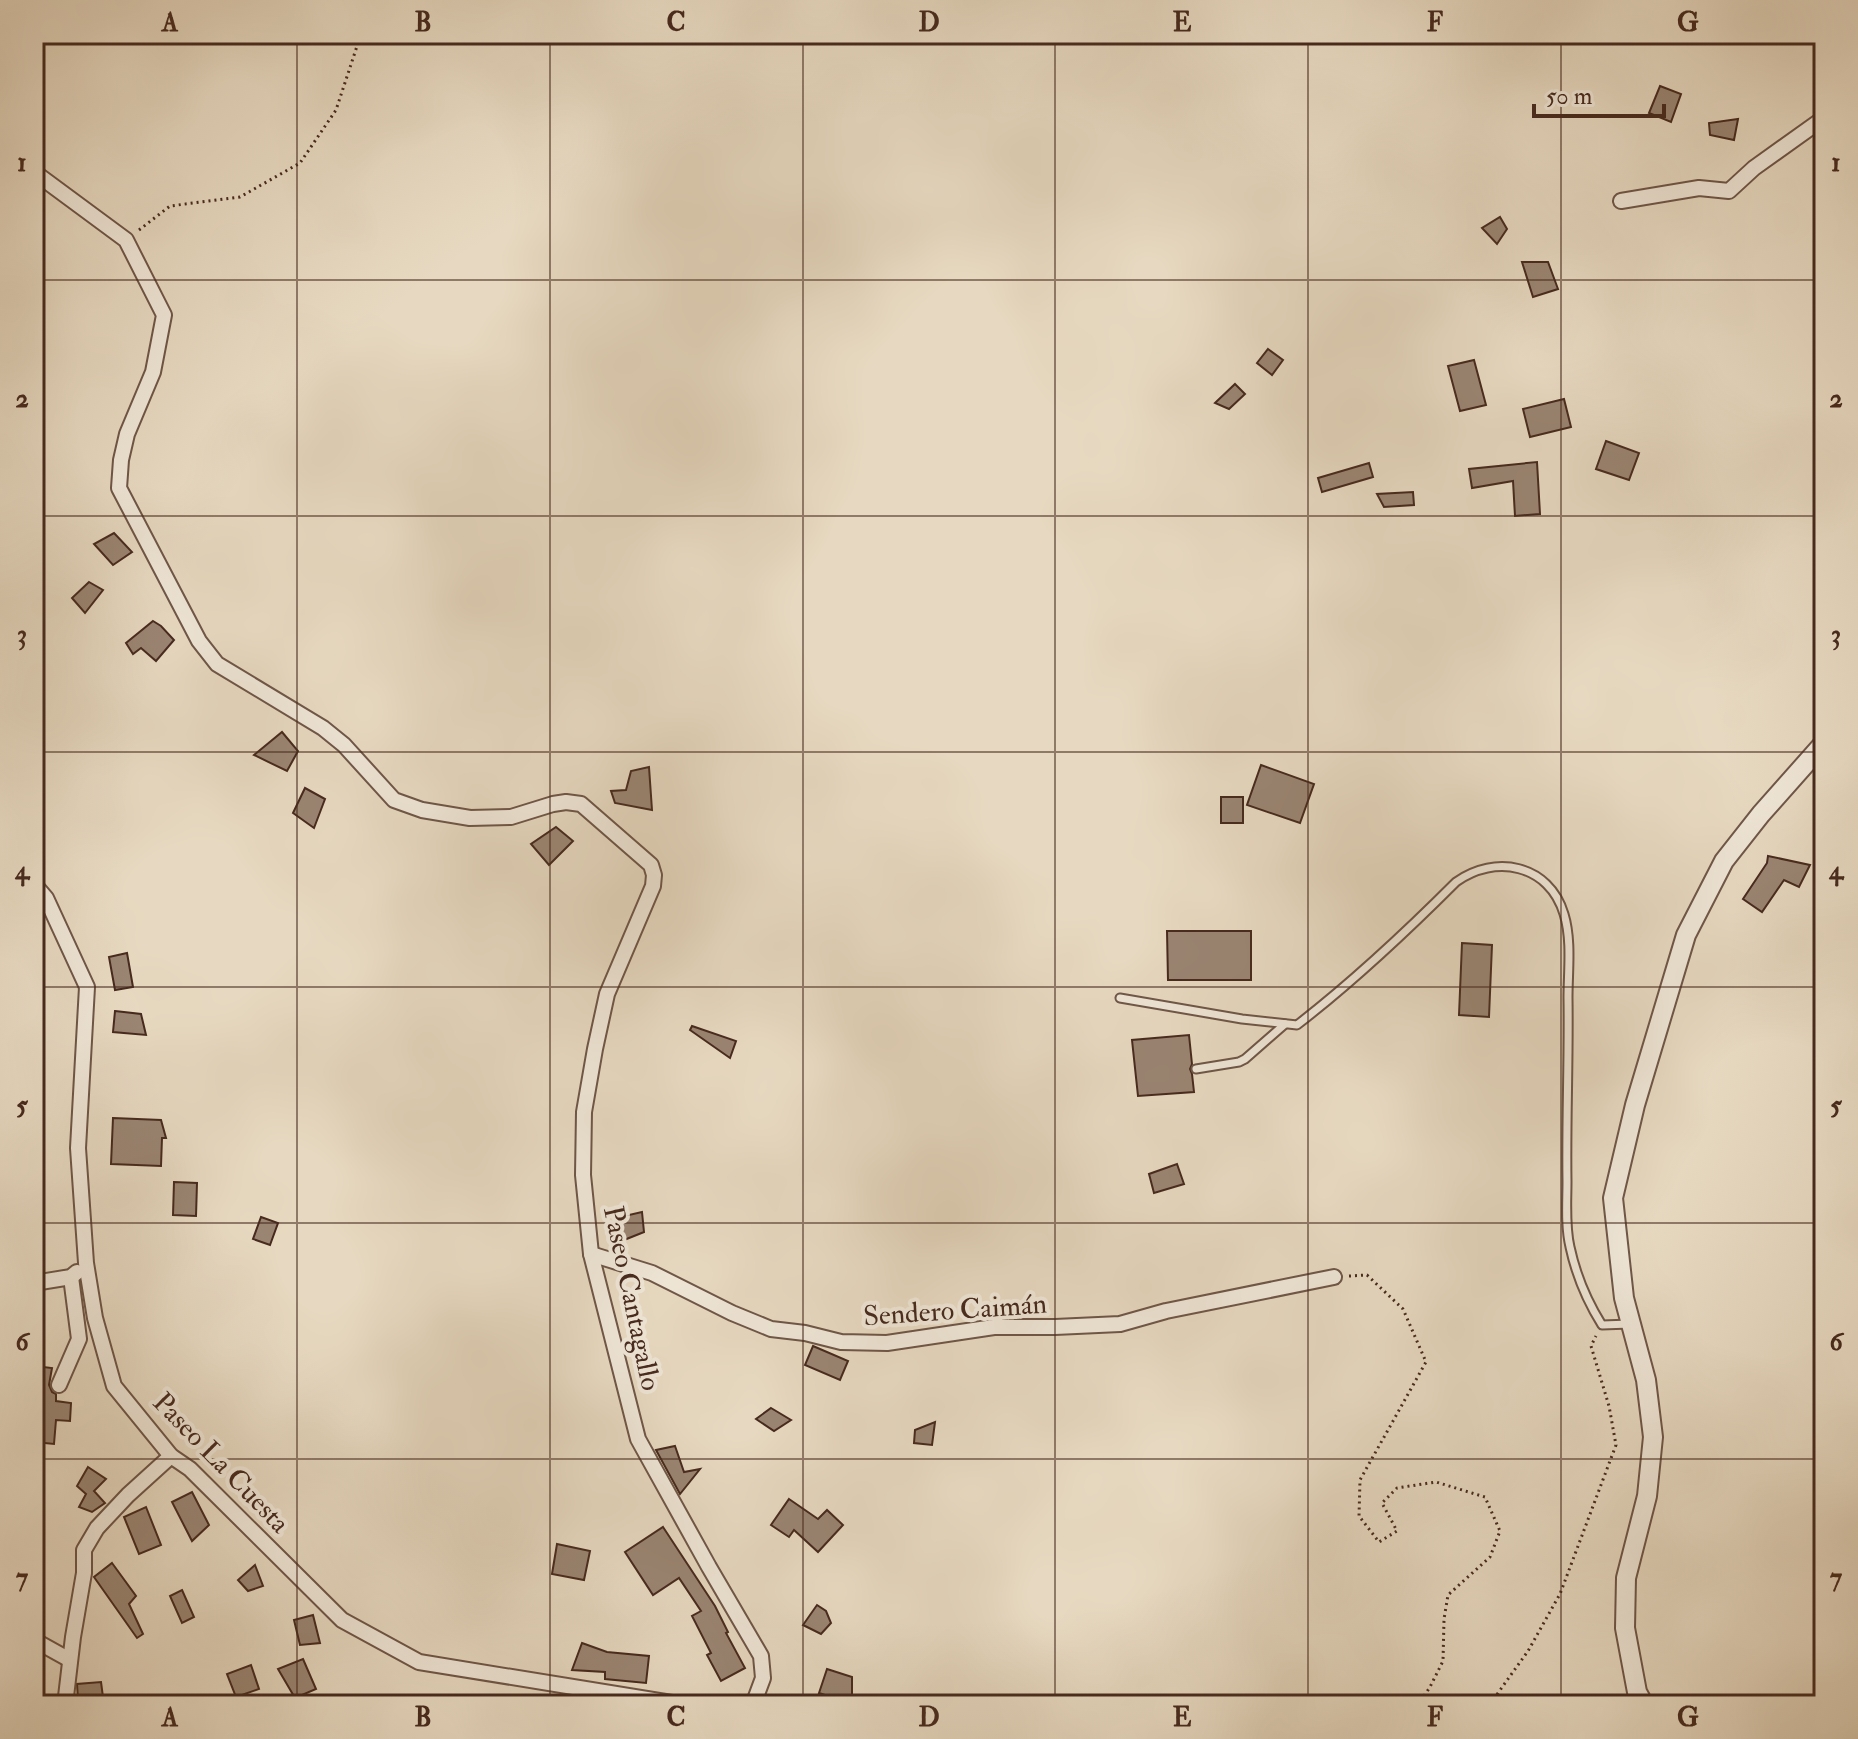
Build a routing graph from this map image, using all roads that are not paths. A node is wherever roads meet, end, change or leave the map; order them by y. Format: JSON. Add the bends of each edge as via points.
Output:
{"nodes":[{"id":1,"x":1824,"y":118,"type":"edge"},
{"id":2,"x":34,"y":172,"type":"edge"},
{"id":3,"x":1621,"y":201,"type":"dead end"},
{"id":4,"x":1824,"y":743,"type":"edge"},
{"id":5,"x":34,"y":884,"type":"edge"},
{"id":6,"x":1120,"y":998,"type":"dead end"},
{"id":7,"x":1285,"y":1024,"type":"junction"},
{"id":8,"x":1196,"y":1069,"type":"dead end"},
{"id":9,"x":591,"y":1254,"type":"junction"},
{"id":10,"x":86,"y":1263,"type":"junction"},
{"id":11,"x":71,"y":1277,"type":"junction"},
{"id":12,"x":1334,"y":1277,"type":"road end"},
{"id":13,"x":34,"y":1283,"type":"edge"},
{"id":14,"x":1631,"y":1324,"type":"junction"},
{"id":15,"x":59,"y":1385,"type":"dead end"},
{"id":16,"x":171,"y":1456,"type":"junction"},
{"id":17,"x":34,"y":1640,"type":"edge"},
{"id":18,"x":70,"y":1660,"type":"junction"},
{"id":19,"x":609,"y":1699,"type":"edge"},
{"id":20,"x":65,"y":1705,"type":"edge"},
{"id":21,"x":684,"y":1705,"type":"edge"},
{"id":22,"x":753,"y":1705,"type":"edge"},
{"id":23,"x":1644,"y":1705,"type":"edge"}],
"edges":[{"from":1,"to":3,"type":"street","via":[[1729,191],[1699,188]]},
{"from":2,"to":9,"type":"street","name":"Paseo Cantagallo","via":[[126,240],[164,315],[153,372],[127,434],[119,488],[199,641],[217,664],[323,728],[394,800],[470,818],[511,817],[553,804],[581,804],[651,865],[653,886],[607,994],[584,1112],[583,1175]]},
{"from":4,"to":14,"type":"street","via":[[1724,861],[1686,935],[1613,1198]]},
{"from":5,"to":10,"type":"street","name":"Paseo La Cuesta","via":[[46,898],[87,987],[78,1148]]},
{"from":6,"to":7,"type":"lane"},
{"from":7,"to":8,"type":"lane","via":[[1239,1062]]},
{"from":7,"to":14,"type":"lane","via":[[1297,1025],[1335,995],[1466,875],[1502,866],[1526,871],[1545,883],[1564,911],[1568,934],[1569,1245],[1588,1302],[1602,1325]]},
{"from":9,"to":12,"type":"street","name":"Sendero Caimán","via":[[652,1273],[771,1329],[841,1342],[887,1343],[994,1327],[1120,1324]]},
{"from":9,"to":22,"type":"street","name":"Paseo Cantagallo","via":[[638,1439],[761,1656],[763,1678]]},
{"from":10,"to":11,"type":"street"},
{"from":10,"to":16,"type":"street","name":"Paseo La Cuesta","via":[[114,1386]]},
{"from":11,"to":13,"type":"street"},
{"from":11,"to":15,"type":"street","via":[[79,1339]]},
{"from":14,"to":23,"type":"street","via":[[1646,1380],[1653,1437],[1647,1496],[1626,1578],[1625,1628]]},
{"from":16,"to":18,"type":"street","via":[[97,1528],[84,1550]]},
{"from":16,"to":19,"type":"street","name":"Paseo La Cuesta","via":[[342,1620],[419,1662]]},
{"from":17,"to":18,"type":"street"},
{"from":18,"to":20,"type":"street"},
{"from":19,"to":21,"type":"street","name":"Paseo La Cuesta"}]}
